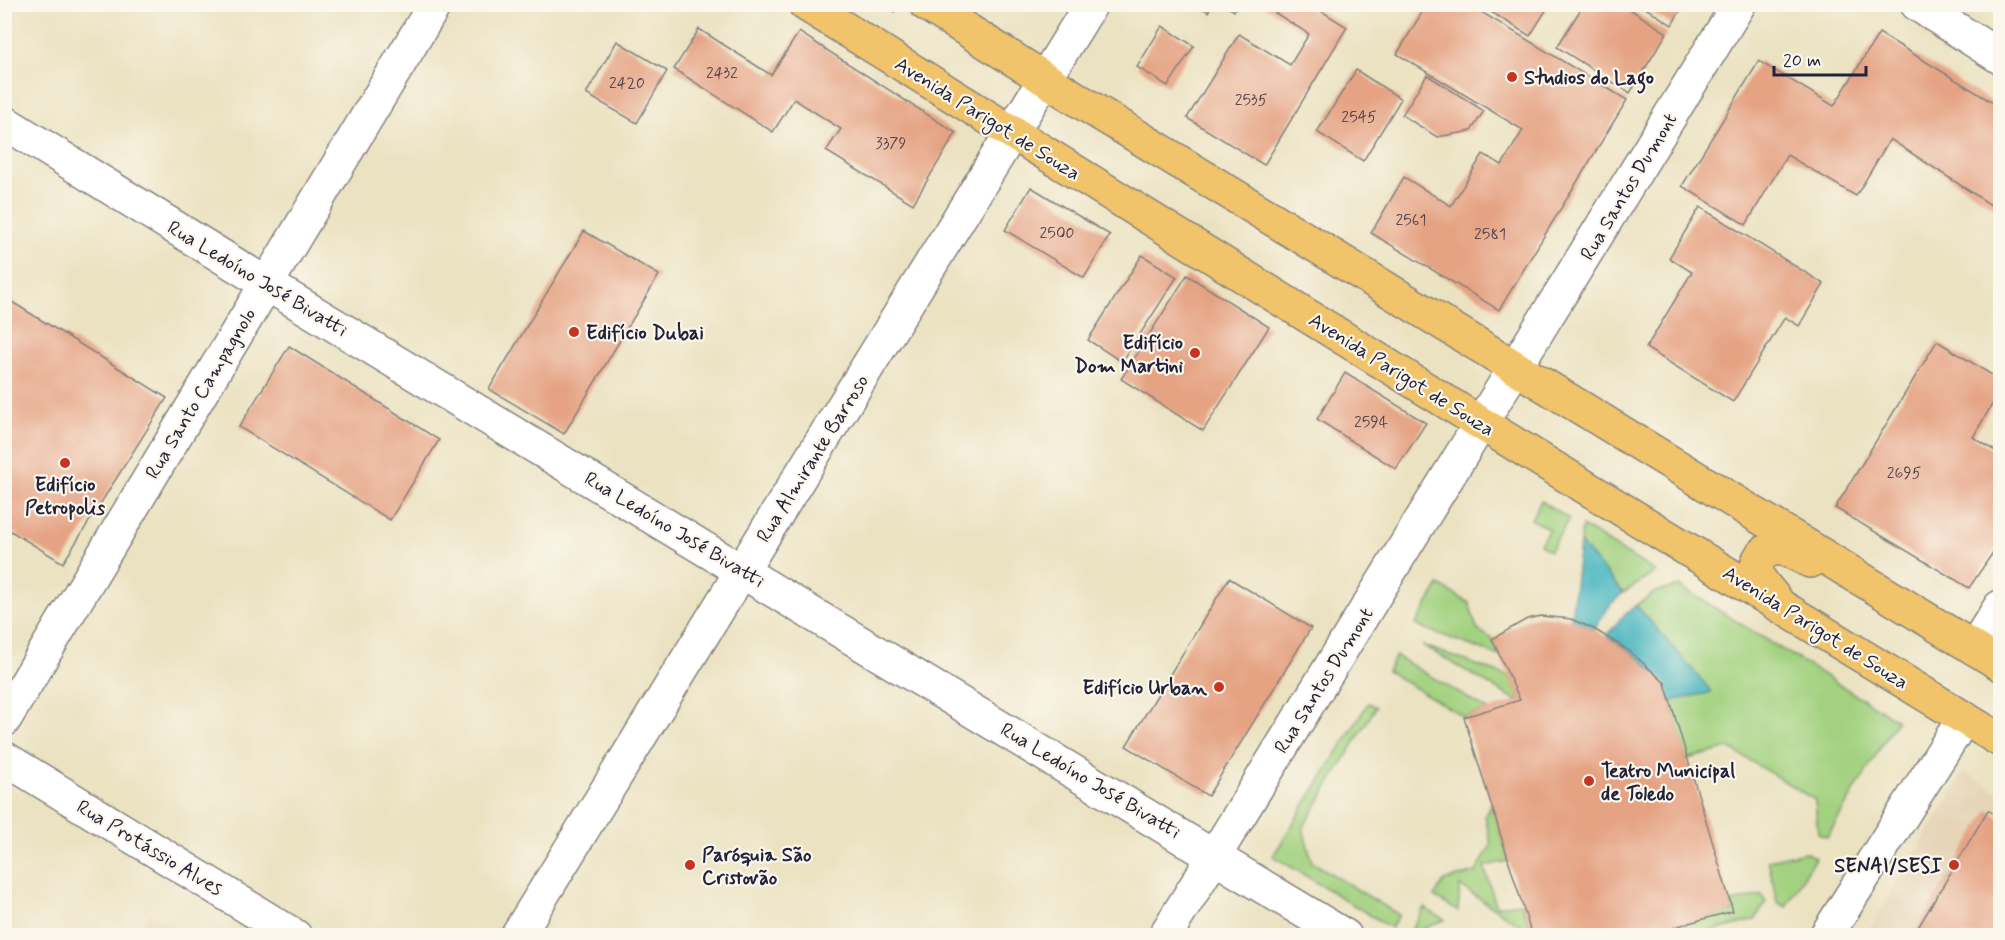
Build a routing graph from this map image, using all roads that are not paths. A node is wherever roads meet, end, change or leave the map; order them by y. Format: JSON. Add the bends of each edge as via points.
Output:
{"nodes":[{"id":1,"x":435,"y":4,"type":"edge"},
{"id":2,"x":805,"y":4,"type":"edge"},
{"id":3,"x":926,"y":4,"type":"edge"},
{"id":4,"x":1091,"y":4,"type":"edge"},
{"id":5,"x":1739,"y":4,"type":"edge"},
{"id":6,"x":1917,"y":4,"type":"edge"},
{"id":7,"x":2001,"y":57,"type":"edge"},
{"id":8,"x":1045,"y":80,"type":"junction"},
{"id":9,"x":4,"y":122,"type":"edge"},
{"id":10,"x":1012,"y":132,"type":"junction"},
{"id":11,"x":265,"y":283,"type":"junction"},
{"id":12,"x":1517,"y":368,"type":"junction"},
{"id":13,"x":1482,"y":424,"type":"junction"},
{"id":14,"x":743,"y":570,"type":"junction"},
{"id":15,"x":1778,"y":603,"type":"junction"},
{"id":16,"x":2001,"y":607,"type":"edge"},
{"id":17,"x":1940,"y":627,"type":"junction"},
{"id":18,"x":1987,"y":656,"type":"edge"},
{"id":19,"x":1964,"y":718,"type":"junction"},
{"id":20,"x":4,"y":720,"type":"edge"},
{"id":21,"x":2001,"y":740,"type":"edge"},
{"id":22,"x":4,"y":758,"type":"edge"},
{"id":23,"x":1215,"y":854,"type":"junction"},
{"id":24,"x":295,"y":936,"type":"edge"},
{"id":25,"x":517,"y":936,"type":"edge"},
{"id":26,"x":1165,"y":936,"type":"edge"},
{"id":27,"x":1345,"y":936,"type":"edge"},
{"id":28,"x":1826,"y":936,"type":"edge"}],
"edges":[{"from":1,"to":11,"type":"street","name":"Rua Santo Campagnolo"},
{"from":2,"to":10,"type":"main road","name":"Avenida Parigot de Souza"},
{"from":3,"to":8,"type":"main road"},
{"from":4,"to":8,"type":"street"},
{"from":5,"to":12,"type":"street","name":"Rua Santos Dumont"},
{"from":6,"to":7,"type":"street"},
{"from":8,"to":10,"type":"street","name":"Rua Almirante Barroso"},
{"from":8,"to":12,"type":"main road"},
{"from":9,"to":11,"type":"street","name":"Rua Ledoíno José Bivatti"},
{"from":10,"to":13,"type":"main road","name":"Avenida Parigot de Souza"},
{"from":10,"to":14,"type":"street","name":"Rua Almirante Barroso"},
{"from":11,"to":14,"type":"street","name":"Rua Ledoíno José Bivatti"},
{"from":11,"to":20,"type":"street","name":"Rua Santo Campagnolo"},
{"from":12,"to":13,"type":"street","name":"Rua Santos Dumont"},
{"from":12,"to":17,"type":"main road"},
{"from":13,"to":15,"type":"main road","name":"Avenida Parigot de Souza"},
{"from":13,"to":23,"type":"street","name":"Rua Santos Dumont"},
{"from":14,"to":23,"type":"street","name":"Rua Ledoíno José Bivatti"},
{"from":14,"to":25,"type":"street","name":"Rua Almirante Barroso"},
{"from":15,"to":17,"type":"main road","via":[[1757,575],[1757,563],[1770,549],[1782,548]]},
{"from":15,"to":19,"type":"main road","name":"Avenida Parigot de Souza"},
{"from":16,"to":18,"type":"street"},
{"from":17,"to":18,"type":"main road"},
{"from":19,"to":21,"type":"main road","name":"Avenida Parigot de Souza"},
{"from":19,"to":28,"type":"street"},
{"from":22,"to":24,"type":"street","name":"Rua Protássio Alves"},
{"from":23,"to":26,"type":"street","name":"Rua Santos Dumont"},
{"from":23,"to":27,"type":"street","name":"Rua Ledoíno José Bivatti"}]}
